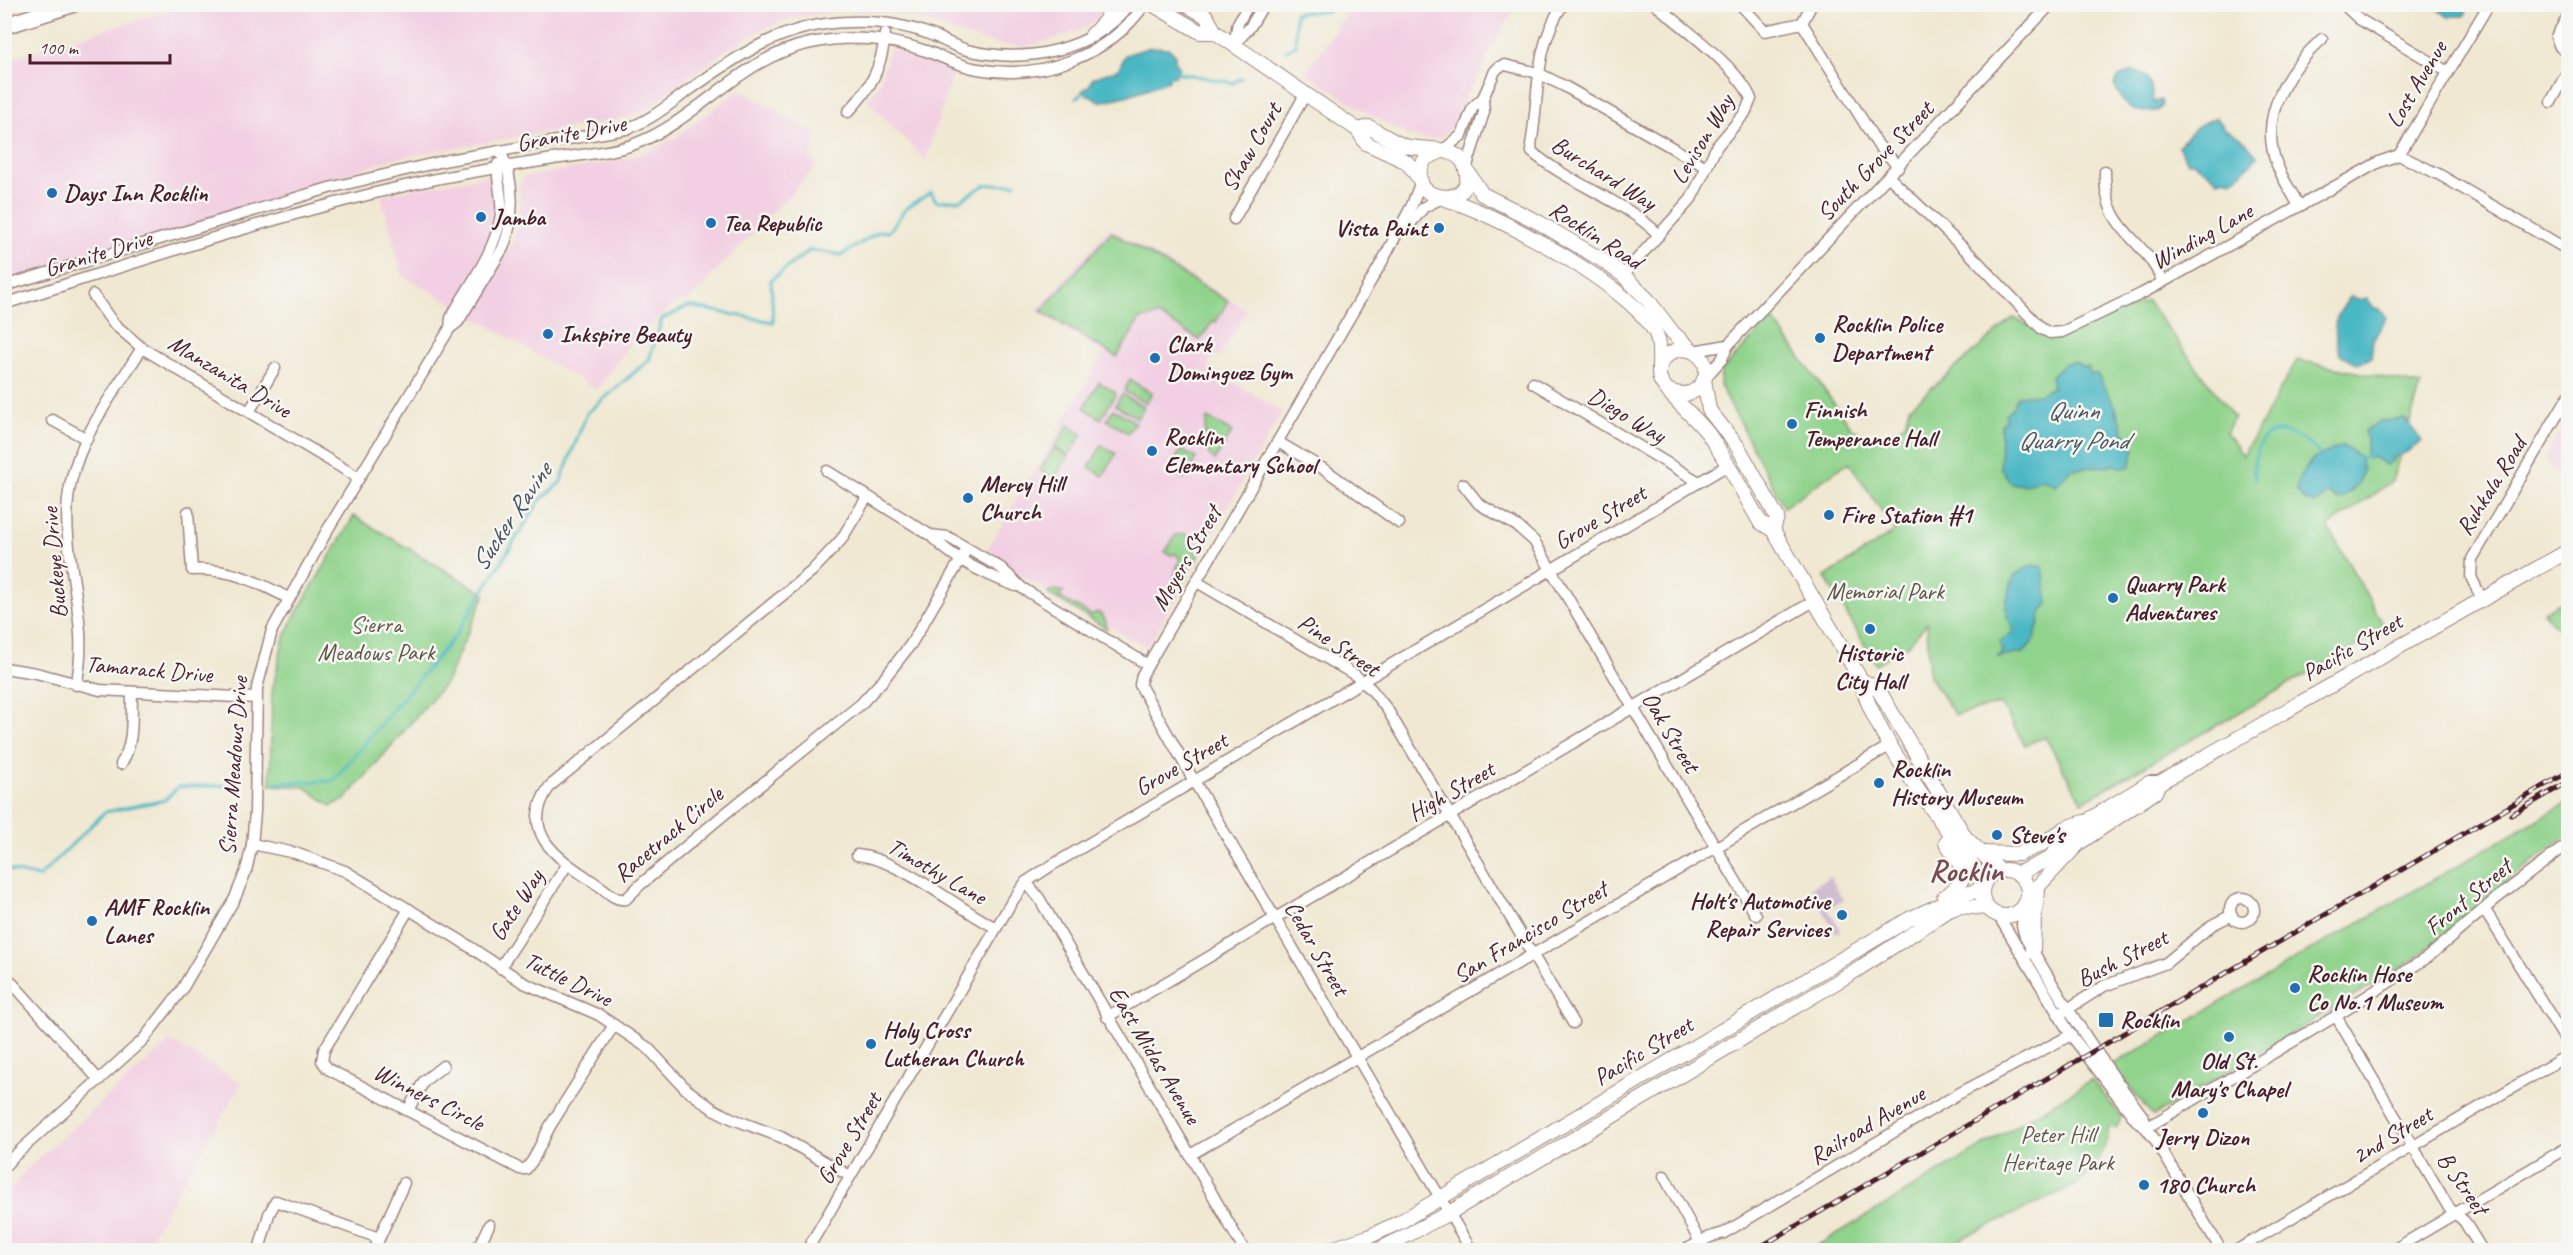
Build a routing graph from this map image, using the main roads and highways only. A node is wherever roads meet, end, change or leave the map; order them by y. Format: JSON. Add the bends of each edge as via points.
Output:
{"nodes":[{"id":1,"x":73,"y":4,"type":"edge"},
{"id":2,"x":1110,"y":4,"type":"edge"},
{"id":3,"x":1152,"y":4,"type":"edge"},
{"id":4,"x":1185,"y":4,"type":"edge"},
{"id":5,"x":4,"y":26,"type":"edge"},
{"id":6,"x":1215,"y":32,"type":"junction"},
{"id":7,"x":1092,"y":35,"type":"road end"},
{"id":8,"x":1358,"y":130,"type":"junction"},
{"id":9,"x":1442,"y":151,"type":"junction"},
{"id":10,"x":1466,"y":169,"type":"junction"},
{"id":11,"x":1421,"y":181,"type":"junction"},
{"id":12,"x":1442,"y":198,"type":"junction"},
{"id":13,"x":1530,"y":238,"type":"junction"},
{"id":14,"x":1565,"y":258,"type":"junction"},
{"id":15,"x":1602,"y":260,"type":"junction"},
{"id":16,"x":1623,"y":275,"type":"junction"},
{"id":17,"x":1692,"y":351,"type":"junction"},
{"id":18,"x":1659,"y":369,"type":"junction"},
{"id":19,"x":1704,"y":379,"type":"junction"},
{"id":20,"x":1670,"y":391,"type":"junction"},
{"id":21,"x":1716,"y":419,"type":"junction"},
{"id":22,"x":1728,"y":465,"type":"junction"},
{"id":23,"x":1770,"y":506,"type":"junction"},
{"id":24,"x":1773,"y":530,"type":"junction"},
{"id":25,"x":2568,"y":551,"type":"edge"},
{"id":26,"x":1861,"y":680,"type":"junction"},
{"id":27,"x":1891,"y":745,"type":"junction"},
{"id":28,"x":1930,"y":778,"type":"junction"},
{"id":29,"x":2159,"y":783,"type":"junction"},
{"id":30,"x":1933,"y":810,"type":"junction"},
{"id":31,"x":2088,"y":821,"type":"junction"},
{"id":32,"x":1980,"y":854,"type":"junction"},
{"id":33,"x":2000,"y":870,"type":"junction"},
{"id":34,"x":2017,"y":874,"type":"junction"},
{"id":35,"x":2040,"y":884,"type":"junction"},
{"id":36,"x":1982,"y":887,"type":"junction"},
{"id":37,"x":2027,"y":901,"type":"junction"},
{"id":38,"x":1992,"y":911,"type":"junction"},
{"id":39,"x":1909,"y":919,"type":"junction"},
{"id":40,"x":2034,"y":952,"type":"road end"},
{"id":41,"x":1328,"y":1251,"type":"edge"},
{"id":42,"x":1379,"y":1251,"type":"edge"}],
"edges":[{"from":1,"to":5,"type":"highway"},
{"from":2,"to":7,"type":"main road","via":[[1106,20]]},
{"from":3,"to":6,"type":"main road","via":[[1200,32]]},
{"from":4,"to":6,"type":"main road","via":[[1206,16]]},
{"from":6,"to":8,"type":"main road"},
{"from":8,"to":9,"type":"main road","via":[[1369,127],[1400,144]]},
{"from":8,"to":11,"type":"main road","via":[[1366,143],[1407,162]]},
{"from":9,"to":10,"type":"main road","via":[[1460,158]]},
{"from":9,"to":11,"type":"main road","via":[[1423,163]]},
{"from":10,"to":12,"type":"main road","via":[[1460,191]]},
{"from":10,"to":15,"type":"main road","name":"Rocklin Road","via":[[1482,194]]},
{"from":11,"to":12,"type":"main road","via":[[1429,193]]},
{"from":12,"to":13,"type":"main road","name":"Rocklin Road","via":[[1467,205]]},
{"from":13,"to":14,"type":"main road","name":"Rocklin Road"},
{"from":13,"to":15,"type":"main road","via":[[1537,231],[1571,250]]},
{"from":14,"to":16,"type":"main road","via":[[1593,264],[1612,276]]},
{"from":14,"to":18,"type":"main road","name":"Rocklin Road","via":[[1620,294],[1654,330],[1659,339]]},
{"from":15,"to":16,"type":"main road","name":"Rocklin Road"},
{"from":16,"to":17,"type":"main road","name":"Rocklin Road"},
{"from":17,"to":18,"type":"main road","via":[[1671,352]]},
{"from":17,"to":19,"type":"main road","via":[[1704,363]]},
{"from":18,"to":20,"type":"main road","via":[[1660,380]]},
{"from":19,"to":20,"type":"main road","via":[[1690,394]]},
{"from":19,"to":21,"type":"main road","via":[[1707,402]]},
{"from":20,"to":22,"type":"main road","via":[[1708,434]]},
{"from":21,"to":22,"type":"main road","via":[[1728,452]]},
{"from":21,"to":23,"type":"main road","via":[[1738,447]]},
{"from":22,"to":23,"type":"main road","via":[[1736,469],[1759,503]]},
{"from":22,"to":24,"type":"main road","via":[[1760,522]]},
{"from":23,"to":24,"type":"main road","via":[[1777,517]]},
{"from":24,"to":26,"type":"main road"},
{"from":25,"to":29,"type":"main road","name":"Pacific Street"},
{"from":26,"to":27,"type":"main road","via":[[1865,698]]},
{"from":26,"to":28,"type":"main road","via":[[1878,689]]},
{"from":27,"to":28,"type":"main road","via":[[1901,745],[1917,768]]},
{"from":27,"to":30,"type":"main road"},
{"from":28,"to":32,"type":"main road","via":[[1965,837]]},
{"from":29,"to":31,"type":"main road","name":"Pacific Street","via":[[2149,783]]},
{"from":29,"to":35,"type":"main road","name":"Pacific Street","via":[[2155,792],[2079,843]]},
{"from":30,"to":36,"type":"main road","via":[[1977,870]]},
{"from":30,"to":39,"type":"main road","via":[[1937,828],[1963,870],[1963,878],[1954,890]]},
{"from":31,"to":32,"type":"main road","via":[[2066,828],[2019,854]]},
{"from":31,"to":34,"type":"main road","name":"Pacific Street","via":[[2048,860]]},
{"from":32,"to":33,"type":"main road"},
{"from":33,"to":34,"type":"main road"},
{"from":33,"to":36,"type":"main road","via":[[1987,878]]},
{"from":34,"to":37,"type":"main road","via":[[2028,887]]},
{"from":35,"to":37,"type":"main road","name":"Pacific Street"},
{"from":35,"to":40,"type":"main road"},
{"from":36,"to":38,"type":"main road"},
{"from":36,"to":39,"type":"main road","name":"Pacific Street"},
{"from":37,"to":38,"type":"main road","via":[[2012,915]]},
{"from":38,"to":42,"type":"main road","name":"Pacific Street","via":[[1960,906],[1949,910],[1819,993]]},
{"from":39,"to":41,"type":"main road","name":"Pacific Street","via":[[1388,1228]]}]}
